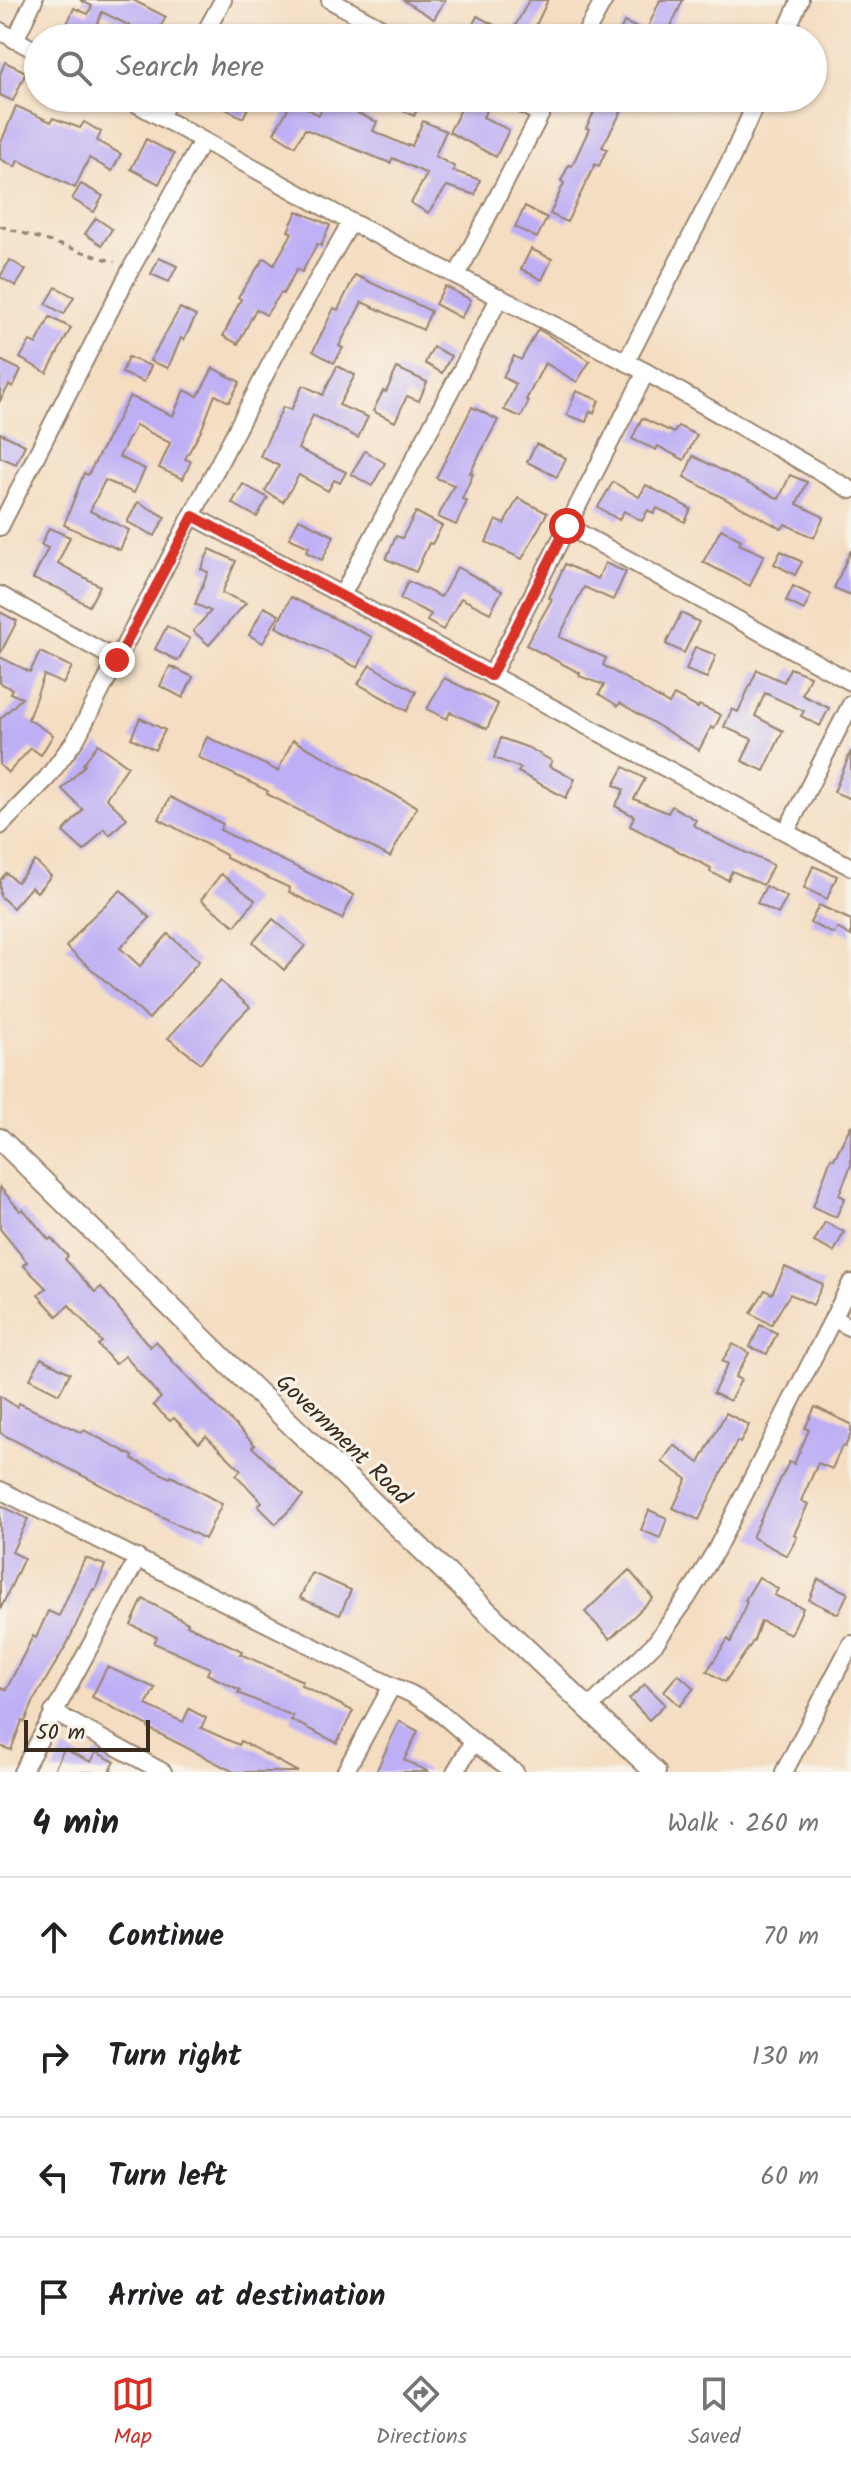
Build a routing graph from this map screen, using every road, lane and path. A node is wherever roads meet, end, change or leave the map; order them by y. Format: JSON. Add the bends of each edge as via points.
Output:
{"nodes":[{"id":1,"x":34,"y":0,"type":"edge"},
{"id":2,"x":223,"y":0,"type":"edge"},
{"id":3,"x":330,"y":0,"type":"edge"},
{"id":4,"x":604,"y":0,"type":"edge"},
{"id":5,"x":800,"y":0,"type":"edge"},
{"id":6,"x":210,"y":24,"type":"edge"},
{"id":7,"x":374,"y":24,"type":"edge"},
{"id":8,"x":591,"y":24,"type":"edge"},
{"id":9,"x":789,"y":24,"type":"edge"},
{"id":10,"x":7,"y":36,"type":"edge"},
{"id":11,"x":152,"y":112,"type":"edge"},
{"id":12,"x":162,"y":112,"type":"edge"},
{"id":13,"x":536,"y":112,"type":"edge"},
{"id":14,"x":752,"y":112,"type":"edge"},
{"id":15,"x":540,"y":114,"type":"joint"},
{"id":16,"x":160,"y":116,"type":"junction"},
{"id":17,"x":202,"y":141,"type":"junction"},
{"id":18,"x":351,"y":222,"type":"junction"},
{"id":19,"x":0,"y":226,"type":"edge"},
{"id":20,"x":132,"y":267,"type":"junction"},
{"id":21,"x":457,"y":275,"type":"junction"},
{"id":22,"x":500,"y":297,"type":"junction"},
{"id":23,"x":626,"y":362,"type":"junction"},
{"id":24,"x":646,"y":372,"type":"junction"},
{"id":25,"x":851,"y":490,"type":"edge"},
{"id":26,"x":193,"y":516,"type":"junction"},
{"id":27,"x":567,"y":526,"type":"junction"},
{"id":28,"x":0,"y":527,"type":"edge"},
{"id":29,"x":0,"y":595,"type":"edge"},
{"id":30,"x":342,"y":595,"type":"junction"},
{"id":31,"x":117,"y":660,"type":"junction"},
{"id":32,"x":491,"y":676,"type":"junction"},
{"id":33,"x":851,"y":682,"type":"edge"},
{"id":34,"x":851,"y":704,"type":"edge"},
{"id":35,"x":0,"y":826,"type":"edge"},
{"id":36,"x":786,"y":832,"type":"junction"},
{"id":37,"x":851,"y":867,"type":"edge"},
{"id":38,"x":0,"y":1139,"type":"edge"},
{"id":39,"x":851,"y":1283,"type":"edge"},
{"id":40,"x":833,"y":1318,"type":"junction"},
{"id":41,"x":851,"y":1328,"type":"edge"},
{"id":42,"x":0,"y":1490,"type":"edge"},
{"id":43,"x":138,"y":1558,"type":"junction"},
{"id":44,"x":851,"y":1644,"type":"edge"},
{"id":45,"x":392,"y":1686,"type":"junction"},
{"id":46,"x":589,"y":1708,"type":"junction"},
{"id":47,"x":53,"y":1712,"type":"junction"},
{"id":48,"x":473,"y":1742,"type":"junction"},
{"id":49,"x":22,"y":1772,"type":"edge"},
{"id":50,"x":163,"y":1772,"type":"edge"},
{"id":51,"x":345,"y":1772,"type":"edge"},
{"id":52,"x":455,"y":1772,"type":"edge"},
{"id":53,"x":515,"y":1772,"type":"edge"},
{"id":54,"x":655,"y":1772,"type":"edge"},
{"id":55,"x":784,"y":1772,"type":"edge"}],
"edges":[{"from":1,"to":10,"type":"street"},
{"from":2,"to":6,"type":"street"},
{"from":3,"to":7,"type":"street"},
{"from":4,"to":8,"type":"street"},
{"from":5,"to":9,"type":"street"},
{"from":11,"to":16,"type":"street"},
{"from":12,"to":16,"type":"street"},
{"from":13,"to":15,"type":"street"},
{"from":14,"to":23,"type":"street"},
{"from":15,"to":21,"type":"street"},
{"from":16,"to":17,"type":"street"},
{"from":17,"to":18,"type":"street"},
{"from":17,"to":20,"type":"street"},
{"from":18,"to":21,"type":"street"},
{"from":18,"to":26,"type":"street","via":[[284,338]]},
{"from":19,"to":20,"type":"path"},
{"from":20,"to":28,"type":"street"},
{"from":21,"to":22,"type":"street"},
{"from":22,"to":23,"type":"street"},
{"from":22,"to":30,"type":"street"},
{"from":23,"to":24,"type":"street"},
{"from":24,"to":25,"type":"street"},
{"from":24,"to":27,"type":"street"},
{"from":26,"to":30,"type":"street"},
{"from":26,"to":31,"type":"street"},
{"from":27,"to":32,"type":"street"},
{"from":27,"to":33,"type":"street"},
{"from":29,"to":31,"type":"street"},
{"from":30,"to":32,"type":"street"},
{"from":31,"to":35,"type":"street","via":[[76,739]]},
{"from":32,"to":36,"type":"street"},
{"from":34,"to":36,"type":"street"},
{"from":36,"to":37,"type":"street"},
{"from":38,"to":46,"type":"street","name":"Government Road"},
{"from":39,"to":40,"type":"street"},
{"from":40,"to":41,"type":"street"},
{"from":40,"to":46,"type":"street","via":[[687,1598],[656,1642]]},
{"from":42,"to":43,"type":"street"},
{"from":43,"to":45,"type":"street"},
{"from":43,"to":47,"type":"street"},
{"from":44,"to":55,"type":"street"},
{"from":45,"to":48,"type":"street","via":[[449,1718]]},
{"from":45,"to":51,"type":"street"},
{"from":46,"to":54,"type":"street","name":"Government Road"},
{"from":47,"to":49,"type":"street"},
{"from":47,"to":50,"type":"street"},
{"from":48,"to":52,"type":"street"},
{"from":48,"to":53,"type":"street"}]}
